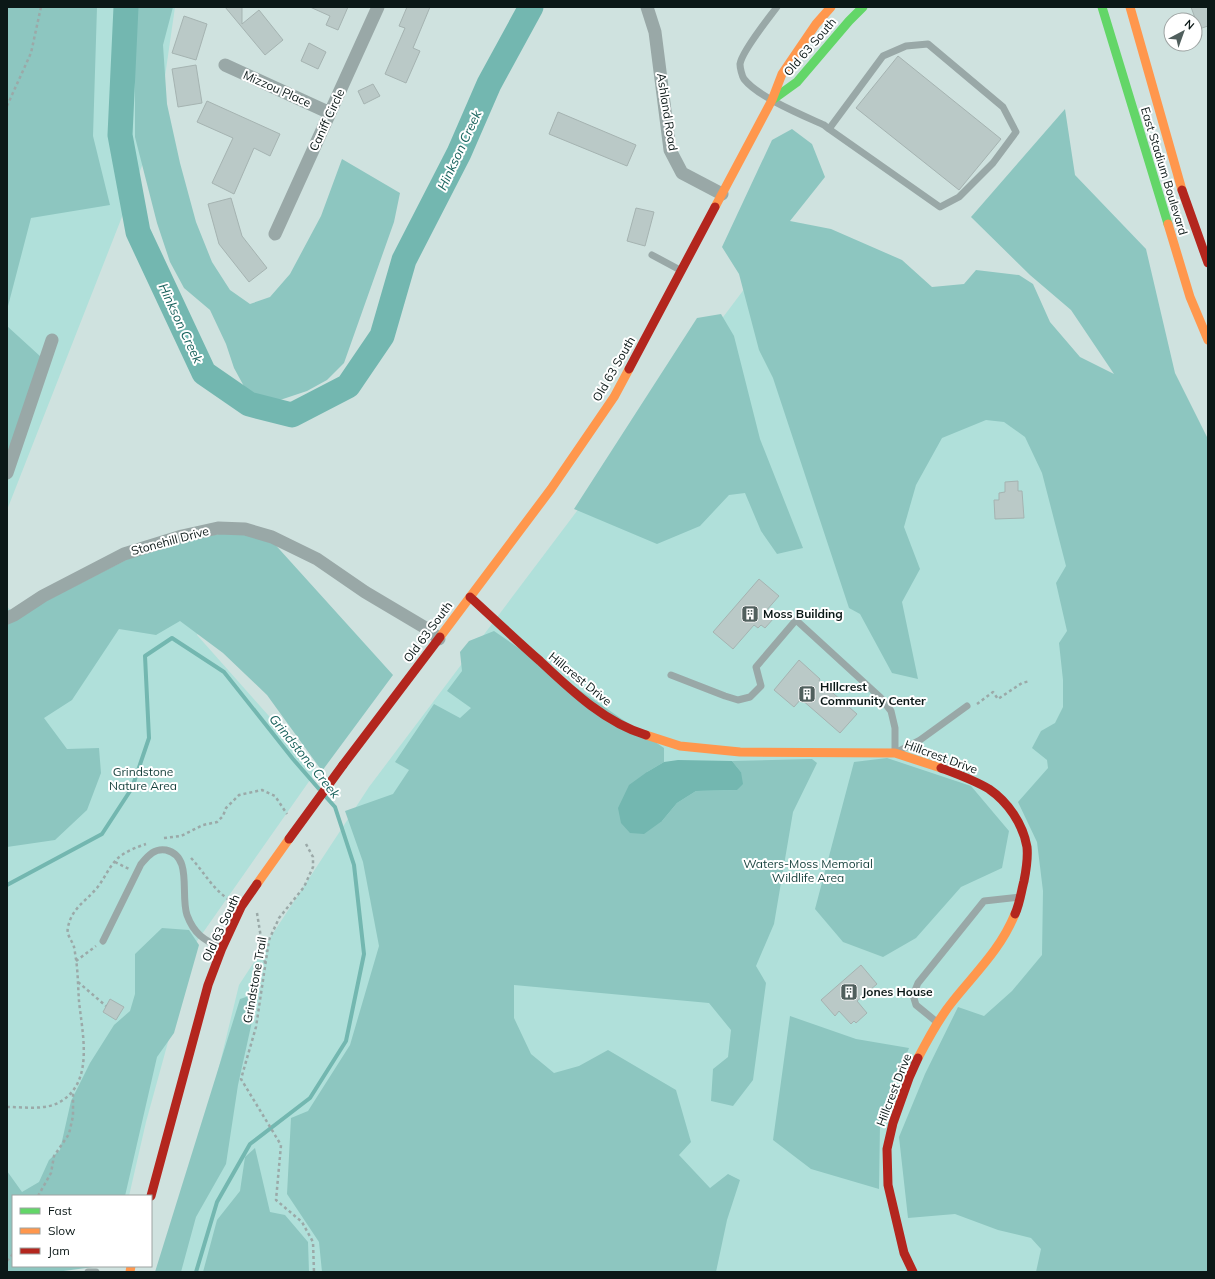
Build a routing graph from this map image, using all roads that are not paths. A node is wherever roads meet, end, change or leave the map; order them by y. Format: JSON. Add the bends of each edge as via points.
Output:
{"nodes":[{"id":1,"x":378,"y":7,"type":"edge"},
{"id":2,"x":647,"y":7,"type":"edge"},
{"id":3,"x":777,"y":7,"type":"edge"},
{"id":4,"x":831,"y":7,"type":"edge"},
{"id":5,"x":863,"y":7,"type":"edge"},
{"id":6,"x":1102,"y":7,"type":"edge"},
{"id":7,"x":1130,"y":7,"type":"edge"},
{"id":8,"x":224,"y":65,"type":"dead end"},
{"id":9,"x":772,"y":100,"type":"junction"},
{"id":10,"x":330,"y":113,"type":"junction"},
{"id":11,"x":829,"y":129,"type":"junction"},
{"id":12,"x":722,"y":194,"type":"junction"},
{"id":13,"x":275,"y":234,"type":"dead end"},
{"id":14,"x":652,"y":255,"type":"dead end"},
{"id":15,"x":1208,"y":263,"type":"edge"},
{"id":16,"x":682,"y":270,"type":"junction"},
{"id":17,"x":52,"y":340,"type":"dead end"},
{"id":18,"x":1208,"y":340,"type":"edge"},
{"id":19,"x":7,"y":473,"type":"edge"},
{"id":20,"x":470,"y":597,"type":"junction"},
{"id":21,"x":7,"y":618,"type":"edge"},
{"id":22,"x":439,"y":639,"type":"junction"},
{"id":23,"x":671,"y":675,"type":"dead end"},
{"id":24,"x":967,"y":706,"type":"road end"},
{"id":25,"x":895,"y":753,"type":"junction"},
{"id":26,"x":1020,"y":898,"type":"junction"},
{"id":27,"x":103,"y":942,"type":"road end"},
{"id":28,"x":222,"y":948,"type":"junction"},
{"id":29,"x":938,"y":1024,"type":"junction"},
{"id":30,"x":151,"y":1195,"type":"edge"},
{"id":31,"x":909,"y":1270,"type":"edge"},
{"id":32,"x":88,"y":1272,"type":"edge"},
{"id":33,"x":96,"y":1272,"type":"edge"}],
"edges":[{"from":1,"to":10,"type":"street","name":"Caniff Circle"},
{"from":2,"to":12,"type":"street","name":"Ashland Road","via":[[655,32],[670,150],[682,173]]},
{"from":3,"to":9,"type":"lane","via":[[746,50],[740,64],[742,78]]},
{"from":4,"to":9,"type":"main road","name":"Old 63 South","via":[[816,24],[782,74]]},
{"from":5,"to":9,"type":"main road","name":"Old 63 South","via":[[797,82]]},
{"from":6,"to":18,"type":"main road","name":"East Stadium Boulevard","via":[[1190,297]]},
{"from":7,"to":15,"type":"main road","name":"East Stadium Boulevard","via":[[1186,202]]},
{"from":8,"to":10,"type":"street","name":"Mizzou Place"},
{"from":9,"to":11,"type":"lane"},
{"from":9,"to":12,"type":"main road","name":"Old 63 South"},
{"from":10,"to":13,"type":"street","name":"Caniff Circle"},
{"from":11,"to":11,"type":"lane","via":[[940,207],[959,197],[993,163],[1016,132],[1003,107],[928,44],[906,46],[883,56]]},
{"from":12,"to":16,"type":"main road","name":"Old 63 South"},
{"from":14,"to":16,"type":"lane"},
{"from":16,"to":20,"type":"main road","name":"Old 63 South","via":[[614,397],[551,489]]},
{"from":17,"to":19,"type":"street"},
{"from":20,"to":22,"type":"main road","name":"Old 63 South"},
{"from":20,"to":25,"type":"main road","name":"Hillcrest Drive","via":[[568,687],[595,709],[632,731],[680,746],[740,752]]},
{"from":21,"to":22,"type":"street","name":"Stonehill Drive","via":[[124,554],[218,528],[245,529],[272,537],[317,559],[365,592],[429,630]]},
{"from":22,"to":28,"type":"main road","name":"Old 63 South","bridge":true,"via":[[343,765],[241,907]]},
{"from":23,"to":25,"type":"lane","via":[[738,700],[750,697],[761,686],[756,667],[796,620],[880,697],[891,711],[895,728]]},
{"from":24,"to":25,"type":"lane","via":[[920,740]]},
{"from":25,"to":26,"type":"main road","name":"Hillcrest Drive","via":[[968,778],[990,790],[1007,805],[1020,824],[1027,848]]},
{"from":26,"to":29,"type":"main road","name":"Hillcrest Drive","via":[[1003,939],[952,1002]]},
{"from":26,"to":29,"type":"lane","via":[[984,901],[918,983],[913,995],[916,1005]]},
{"from":27,"to":28,"type":"lane","via":[[141,864],[150,854],[166,850],[175,854],[182,862],[187,914],[193,927],[197,934]]},
{"from":28,"to":30,"type":"main road","name":"Old 63 South","via":[[208,985]]},
{"from":29,"to":31,"type":"main road","name":"Hillcrest Drive","via":[[909,1078],[886,1149],[888,1185]]},
{"from":32,"to":33,"type":"lane"}]}
